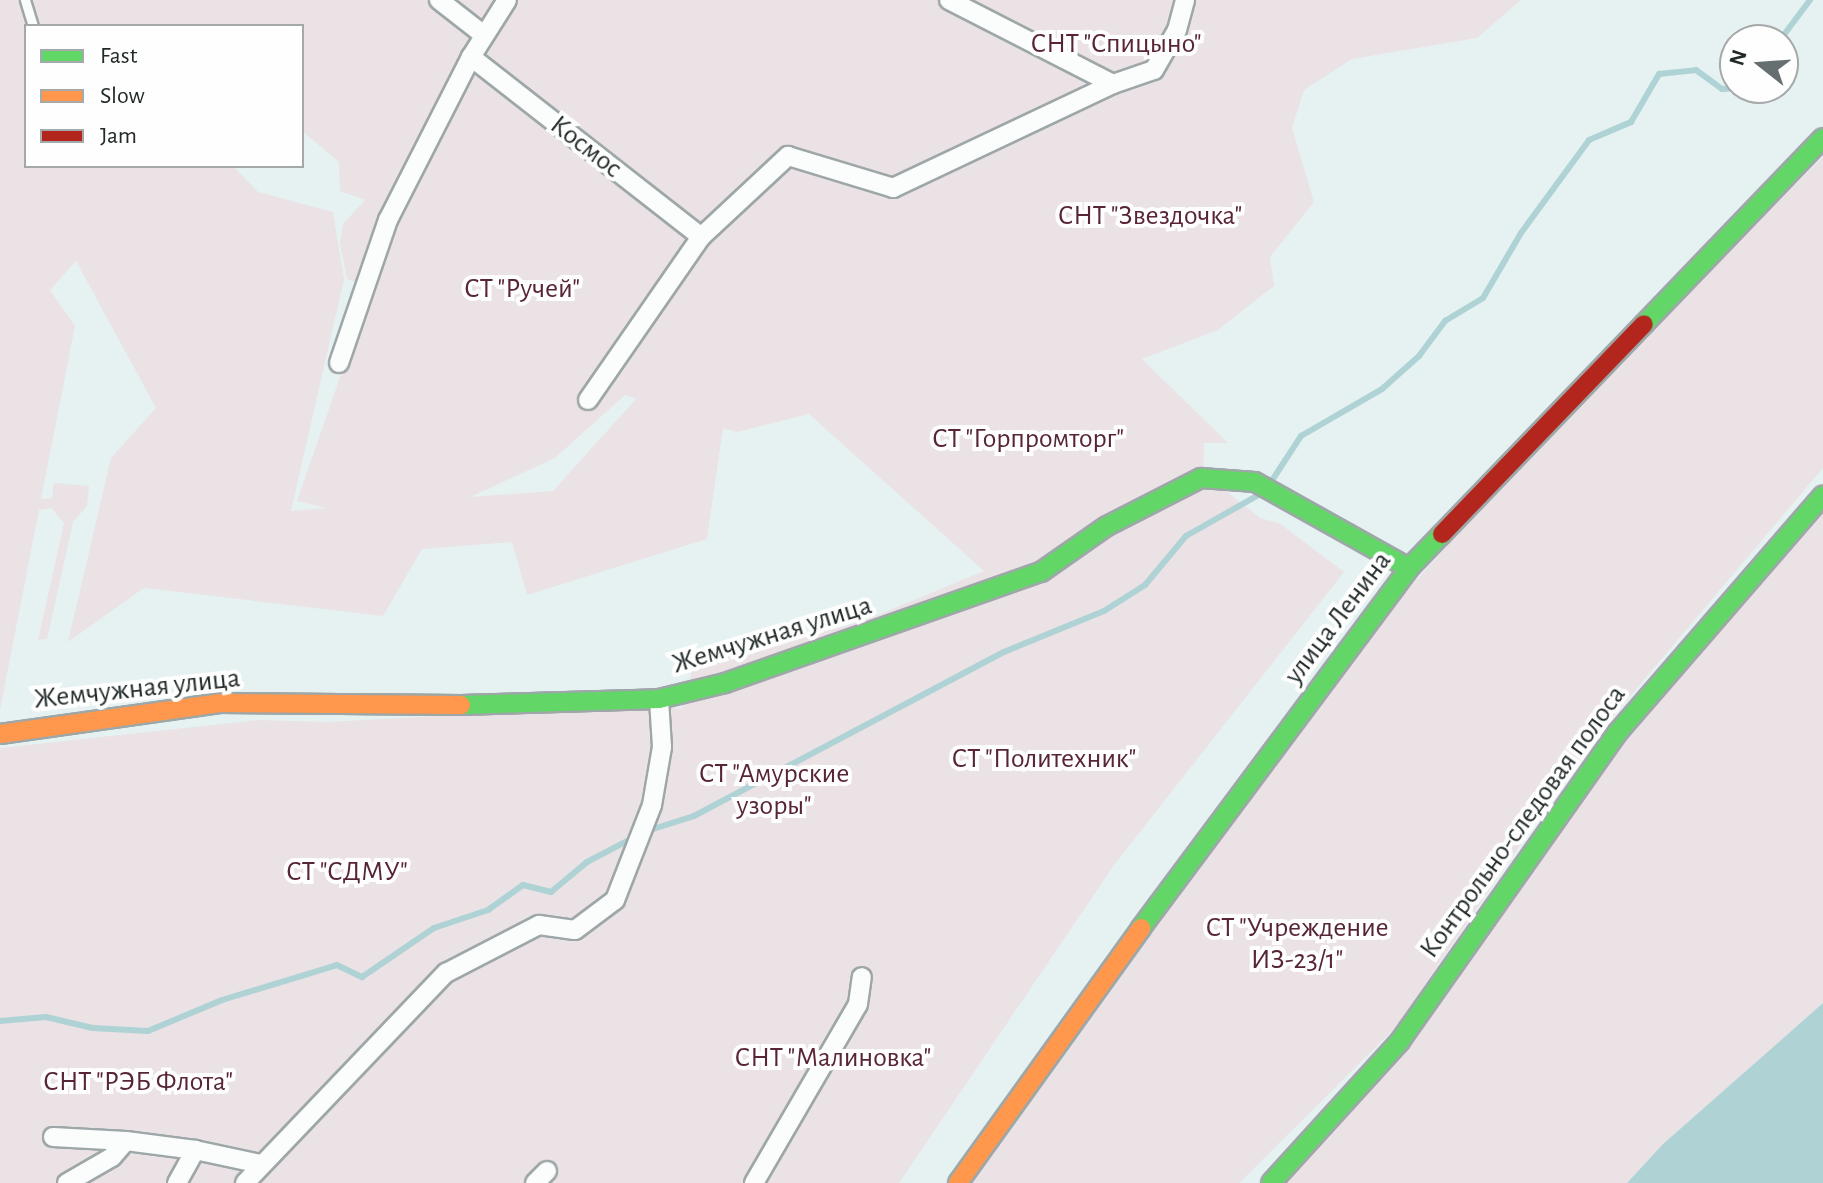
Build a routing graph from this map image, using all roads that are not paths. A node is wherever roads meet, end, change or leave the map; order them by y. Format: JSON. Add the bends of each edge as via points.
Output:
{"nodes":[{"id":1,"x":25,"y":0,"type":"edge"},
{"id":2,"x":439,"y":0,"type":"edge"},
{"id":3,"x":507,"y":0,"type":"edge"},
{"id":4,"x":949,"y":0,"type":"edge"},
{"id":5,"x":1185,"y":0,"type":"edge"},
{"id":6,"x":32,"y":24,"type":"edge"},
{"id":7,"x":484,"y":35,"type":"junction"},
{"id":8,"x":471,"y":57,"type":"junction"},
{"id":9,"x":1113,"y":84,"type":"junction"},
{"id":10,"x":1823,"y":138,"type":"edge"},
{"id":11,"x":701,"y":237,"type":"junction"},
{"id":12,"x":339,"y":363,"type":"dead end"},
{"id":13,"x":588,"y":400,"type":"dead end"},
{"id":14,"x":1823,"y":495,"type":"edge"},
{"id":15,"x":1409,"y":568,"type":"junction"},
{"id":16,"x":659,"y":699,"type":"junction"},
{"id":17,"x":0,"y":734,"type":"edge"},
{"id":18,"x":862,"y":977,"type":"dead end"},
{"id":19,"x":53,"y":1137,"type":"dead end"},
{"id":20,"x":126,"y":1141,"type":"junction"},
{"id":21,"x":195,"y":1150,"type":"junction"},
{"id":22,"x":261,"y":1164,"type":"junction"},
{"id":23,"x":67,"y":1183,"type":"edge"},
{"id":24,"x":177,"y":1183,"type":"edge"},
{"id":25,"x":245,"y":1183,"type":"edge"},
{"id":26,"x":754,"y":1183,"type":"edge"},
{"id":27,"x":958,"y":1183,"type":"edge"},
{"id":28,"x":1271,"y":1183,"type":"edge"}],
"edges":[{"from":1,"to":6,"type":"lane"},
{"from":2,"to":7,"type":"street"},
{"from":3,"to":7,"type":"street"},
{"from":4,"to":9,"type":"street"},
{"from":5,"to":9,"type":"street","via":[[1177,30],[1154,70]]},
{"from":7,"to":8,"type":"street"},
{"from":8,"to":11,"type":"street","name":"Космос"},
{"from":8,"to":12,"type":"street","via":[[388,220]]},
{"from":9,"to":11,"type":"street","via":[[893,188],[788,156]]},
{"from":10,"to":15,"type":"street","name":"улица Ленина"},
{"from":11,"to":13,"type":"street"},
{"from":14,"to":28,"type":"street","name":"Контрольно-следовая полоса","via":[[1618,732],[1400,1041]]},
{"from":15,"to":16,"type":"street","name":"Жемчужная улица","via":[[1255,482],[1201,478],[1107,526],[1041,572],[725,683]]},
{"from":15,"to":27,"type":"street","name":"улица Ленина","via":[[1007,1108]]},
{"from":16,"to":17,"type":"street","name":"Жемчужная улица","via":[[358,708],[220,703]]},
{"from":16,"to":22,"type":"street","via":[[662,747],[646,819],[615,900],[575,930],[539,925],[446,973]]},
{"from":18,"to":26,"type":"street","via":[[858,1004]]},
{"from":19,"to":20,"type":"street"},
{"from":20,"to":21,"type":"street"},
{"from":20,"to":23,"type":"street","via":[[112,1157]]},
{"from":21,"to":22,"type":"street"},
{"from":21,"to":24,"type":"street"},
{"from":22,"to":25,"type":"street"}]}
